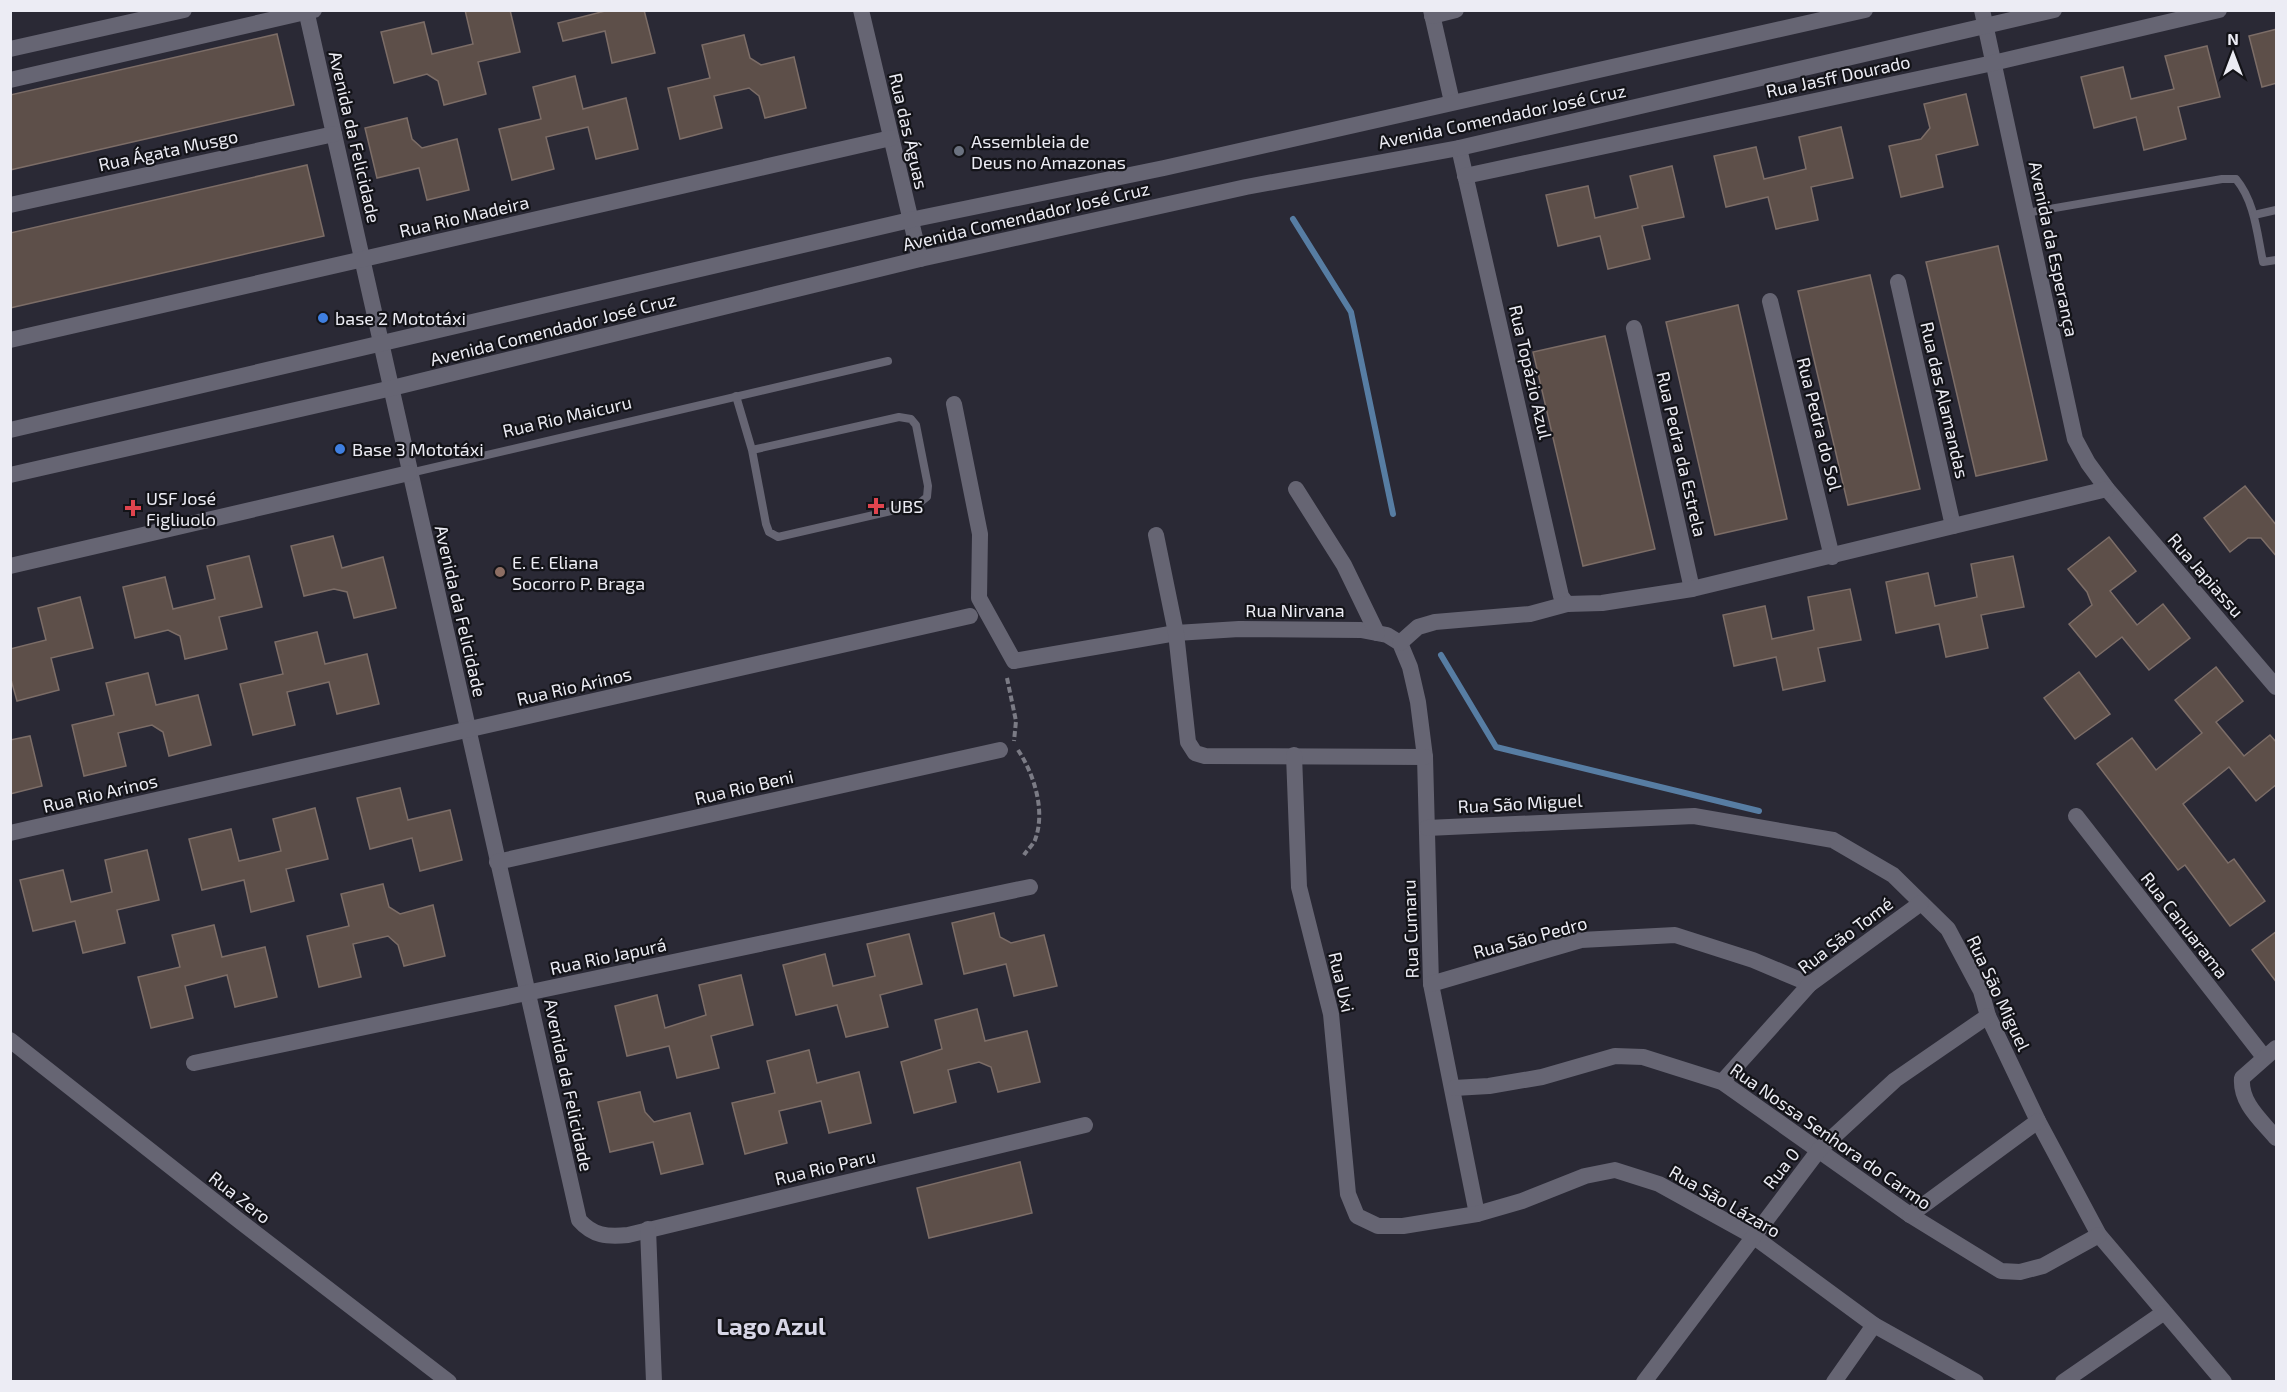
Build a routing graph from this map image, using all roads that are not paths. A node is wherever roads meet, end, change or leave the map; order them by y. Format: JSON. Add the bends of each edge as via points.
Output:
{"nodes":[{"id":1,"x":184,"y":10,"type":"edge"},
{"id":2,"x":861,"y":10,"type":"edge"},
{"id":3,"x":1456,"y":10,"type":"edge"},
{"id":4,"x":1865,"y":10,"type":"edge"},
{"id":5,"x":2054,"y":10,"type":"edge"},
{"id":6,"x":2219,"y":10,"type":"edge"},
{"id":7,"x":309,"y":11,"type":"edge"},
{"id":8,"x":1432,"y":13,"type":"edge"},
{"id":9,"x":1984,"y":19,"type":"edge"},
{"id":10,"x":10,"y":49,"type":"edge"},
{"id":11,"x":1993,"y":63,"type":"junction"},
{"id":12,"x":10,"y":80,"type":"edge"},
{"id":13,"x":1452,"y":102,"type":"junction"},
{"id":14,"x":334,"y":134,"type":"junction"},
{"id":15,"x":891,"y":138,"type":"junction"},
{"id":16,"x":1459,"y":148,"type":"junction"},
{"id":17,"x":1465,"y":176,"type":"junction"},
{"id":18,"x":10,"y":205,"type":"edge"},
{"id":19,"x":2277,"y":210,"type":"edge"},
{"id":20,"x":2026,"y":213,"type":"junction"},
{"id":21,"x":2254,"y":215,"type":"junction"},
{"id":22,"x":910,"y":220,"type":"junction"},
{"id":23,"x":362,"y":259,"type":"junction"},
{"id":24,"x":920,"y":259,"type":"junction"},
{"id":25,"x":2277,"y":260,"type":"edge"},
{"id":26,"x":1898,"y":282,"type":"dead end"},
{"id":27,"x":1770,"y":301,"type":"dead end"},
{"id":28,"x":1634,"y":328,"type":"dead end"},
{"id":29,"x":10,"y":340,"type":"edge"},
{"id":30,"x":382,"y":342,"type":"junction"},
{"id":31,"x":888,"y":361,"type":"dead end"},
{"id":32,"x":392,"y":388,"type":"junction"},
{"id":33,"x":736,"y":396,"type":"junction"},
{"id":34,"x":954,"y":404,"type":"dead end"},
{"id":35,"x":10,"y":430,"type":"edge"},
{"id":36,"x":752,"y":450,"type":"junction"},
{"id":37,"x":410,"y":473,"type":"junction"},
{"id":38,"x":10,"y":475,"type":"edge"},
{"id":39,"x":1296,"y":489,"type":"dead end"},
{"id":40,"x":2107,"y":489,"type":"junction"},
{"id":41,"x":1953,"y":526,"type":"junction"},
{"id":42,"x":1156,"y":535,"type":"dead end"},
{"id":43,"x":1832,"y":557,"type":"junction"},
{"id":44,"x":10,"y":566,"type":"edge"},
{"id":45,"x":1692,"y":589,"type":"junction"},
{"id":46,"x":1567,"y":604,"type":"junction"},
{"id":47,"x":970,"y":616,"type":"dead end"},
{"id":48,"x":1176,"y":633,"type":"junction"},
{"id":49,"x":1377,"y":633,"type":"junction"},
{"id":50,"x":1400,"y":643,"type":"junction"},
{"id":51,"x":2277,"y":687,"type":"edge"},
{"id":52,"x":468,"y":730,"type":"junction"},
{"id":53,"x":1000,"y":750,"type":"dead end"},
{"id":54,"x":1294,"y":755,"type":"junction"},
{"id":55,"x":1425,"y":757,"type":"junction"},
{"id":56,"x":2076,"y":816,"type":"dead end"},
{"id":57,"x":1427,"y":828,"type":"junction"},
{"id":58,"x":10,"y":834,"type":"edge"},
{"id":59,"x":497,"y":862,"type":"junction"},
{"id":60,"x":1030,"y":886,"type":"dead end"},
{"id":61,"x":1921,"y":903,"type":"junction"},
{"id":62,"x":1431,"y":984,"type":"junction"},
{"id":63,"x":1810,"y":984,"type":"junction"},
{"id":64,"x":528,"y":992,"type":"junction"},
{"id":65,"x":1988,"y":1016,"type":"junction"},
{"id":66,"x":10,"y":1040,"type":"edge"},
{"id":67,"x":2270,"y":1052,"type":"edge"},
{"id":68,"x":194,"y":1063,"type":"dead end"},
{"id":69,"x":1722,"y":1082,"type":"junction"},
{"id":70,"x":1454,"y":1088,"type":"junction"},
{"id":71,"x":2038,"y":1121,"type":"junction"},
{"id":72,"x":1085,"y":1125,"type":"dead end"},
{"id":73,"x":2277,"y":1138,"type":"edge"},
{"id":74,"x":1820,"y":1150,"type":"junction"},
{"id":75,"x":1477,"y":1214,"type":"junction"},
{"id":76,"x":1910,"y":1215,"type":"junction"},
{"id":77,"x":1357,"y":1216,"type":"joint"},
{"id":78,"x":579,"y":1220,"type":"joint"},
{"id":79,"x":648,"y":1229,"type":"junction"},
{"id":80,"x":2099,"y":1235,"type":"junction"},
{"id":81,"x":1753,"y":1236,"type":"junction"},
{"id":82,"x":2163,"y":1313,"type":"junction"},
{"id":83,"x":1874,"y":1325,"type":"junction"},
{"id":84,"x":449,"y":1382,"type":"edge"},
{"id":85,"x":654,"y":1382,"type":"edge"},
{"id":86,"x":1644,"y":1382,"type":"edge"},
{"id":87,"x":1834,"y":1382,"type":"edge"},
{"id":88,"x":1976,"y":1382,"type":"edge"},
{"id":89,"x":2063,"y":1382,"type":"edge"},
{"id":90,"x":2224,"y":1382,"type":"edge"}],
"edges":[{"from":1,"to":10,"type":"street"},
{"from":2,"to":15,"type":"street","name":"Rua das Águas"},
{"from":3,"to":8,"type":"street"},
{"from":4,"to":13,"type":"street","name":"Avenida Comendador José Cruz"},
{"from":5,"to":9,"type":"street","name":"Avenida Comendador José Cruz"},
{"from":6,"to":11,"type":"street","name":"Rua Jasff Dourado"},
{"from":7,"to":12,"type":"street"},
{"from":7,"to":14,"type":"street","name":"Avenida da Felicidade"},
{"from":8,"to":13,"type":"street"},
{"from":9,"to":11,"type":"street","name":"Avenida da Esperança"},
{"from":9,"to":16,"type":"street","name":"Avenida Comendador José Cruz"},
{"from":11,"to":17,"type":"street","name":"Rua Jasff Dourado"},
{"from":11,"to":20,"type":"street","name":"Avenida da Esperança"},
{"from":13,"to":22,"type":"street","name":"Avenida Comendador José Cruz","via":[[1164,168]]},
{"from":14,"to":18,"type":"street","name":"Rua Ágata Musgo"},
{"from":14,"to":23,"type":"street","name":"Avenida da Felicidade"},
{"from":15,"to":22,"type":"street","name":"Rua das Águas"},
{"from":15,"to":23,"type":"street","name":"Rua Rio Madeira"},
{"from":16,"to":17,"type":"street","name":"Rua Topázio Azul"},
{"from":16,"to":24,"type":"street","name":"Avenida Comendador José Cruz","via":[[1246,187]]},
{"from":17,"to":46,"type":"street","name":"Rua Topázio Azul","via":[[1561,596]]},
{"from":19,"to":21,"type":"lane"},
{"from":20,"to":21,"type":"lane","via":[[2236,179]]},
{"from":20,"to":40,"type":"street","name":"Avenida da Esperança","via":[[2075,439]]},
{"from":21,"to":25,"type":"lane","via":[[2263,262]]},
{"from":22,"to":24,"type":"street","name":"Rua das Águas"},
{"from":22,"to":30,"type":"street","name":"Avenida Comendador José Cruz"},
{"from":23,"to":29,"type":"street","name":"Rua Rio Madeira"},
{"from":23,"to":30,"type":"street","name":"Avenida da Felicidade"},
{"from":24,"to":32,"type":"street","name":"Avenida Comendador José Cruz"},
{"from":26,"to":41,"type":"street","name":"Rua das Alamandas"},
{"from":27,"to":43,"type":"street","name":"Rua Pedra do Sol"},
{"from":28,"to":45,"type":"street","name":"Rua Pedra da Estrela"},
{"from":30,"to":32,"type":"street","name":"Avenida da Felicidade"},
{"from":30,"to":35,"type":"street","name":"Avenida Comendador José Cruz"},
{"from":31,"to":33,"type":"lane","name":"Rua Rio Maicuru"},
{"from":32,"to":37,"type":"street","name":"Avenida da Felicidade"},
{"from":32,"to":38,"type":"street","name":"Avenida Comendador José Cruz"},
{"from":33,"to":36,"type":"lane"},
{"from":33,"to":37,"type":"lane","name":"Rua Rio Maicuru"},
{"from":34,"to":48,"type":"street","name":"Rua Nirvana","via":[[980,534],[979,598],[1014,661]]},
{"from":36,"to":36,"type":"lane","via":[[766,524],[769,532],[778,537],[917,505],[927,497],[916,425],[904,417]]},
{"from":37,"to":44,"type":"street","name":"Rua Rio Maicuru"},
{"from":37,"to":52,"type":"street","name":"Avenida da Felicidade"},
{"from":39,"to":49,"type":"street","via":[[1344,565]]},
{"from":40,"to":41,"type":"street"},
{"from":40,"to":51,"type":"street","name":"Rua Japiassu"},
{"from":41,"to":43,"type":"street"},
{"from":42,"to":48,"type":"street"},
{"from":43,"to":45,"type":"street"},
{"from":45,"to":46,"type":"street","via":[[1602,603]]},
{"from":46,"to":50,"type":"street","via":[[1530,614],[1435,622],[1418,627]]},
{"from":47,"to":52,"type":"street","name":"Rua Rio Arinos"},
{"from":48,"to":49,"type":"street","name":"Rua Nirvana","via":[[1316,629]]},
{"from":48,"to":54,"type":"street","via":[[1188,742],[1195,753]]},
{"from":49,"to":50,"type":"street","name":"Rua Nirvana","via":[[1394,637]]},
{"from":50,"to":55,"type":"street","name":"Rua Cumaru","via":[[1418,702]]},
{"from":52,"to":58,"type":"street","name":"Rua Rio Arinos"},
{"from":52,"to":59,"type":"street","name":"Avenida da Felicidade"},
{"from":53,"to":59,"type":"street","name":"Rua Rio Beni"},
{"from":54,"to":55,"type":"street"},
{"from":54,"to":77,"type":"street","name":"Rua Uxi","via":[[1299,886],[1331,1014],[1348,1194]]},
{"from":55,"to":57,"type":"street","name":"Rua Cumaru"},
{"from":56,"to":67,"type":"street","name":"Rua Canuarama"},
{"from":57,"to":61,"type":"street","name":"Rua São Miguel","via":[[1694,816],[1833,840],[1893,875]]},
{"from":57,"to":62,"type":"street","name":"Rua Cumaru"},
{"from":59,"to":64,"type":"street","name":"Avenida da Felicidade"},
{"from":60,"to":64,"type":"street","name":"Rua Rio Japurá"},
{"from":61,"to":63,"type":"street","name":"Rua São Tomé"},
{"from":61,"to":65,"type":"street","name":"Rua São Miguel","via":[[1948,928],[1981,991]]},
{"from":62,"to":63,"type":"street","name":"Rua São Pedro","via":[[1581,940],[1675,935],[1753,960]]},
{"from":62,"to":70,"type":"street","name":"Rua Cumaru"},
{"from":63,"to":69,"type":"street","name":"Rua São Tomé"},
{"from":64,"to":68,"type":"street","name":"Rua Rio Japurá"},
{"from":64,"to":78,"type":"street","name":"Avenida da Felicidade"},
{"from":65,"to":71,"type":"street","name":"Rua São Miguel"},
{"from":65,"to":74,"type":"street","name":"Rua 0","via":[[1895,1080]]},
{"from":66,"to":84,"type":"street","name":"Rua Zero"},
{"from":67,"to":73,"type":"street","via":[[2242,1078],[2241,1090]]},
{"from":69,"to":70,"type":"street","name":"Rua Nossa Senhora do Carmo","via":[[1643,1057],[1615,1056],[1542,1077]]},
{"from":69,"to":74,"type":"street","name":"Rua Nossa Senhora do Carmo"},
{"from":70,"to":75,"type":"street","name":"Rua Cumaru"},
{"from":71,"to":76,"type":"street"},
{"from":71,"to":80,"type":"street","name":"Rua São Miguel"},
{"from":72,"to":79,"type":"street","name":"Rua Rio Paru"},
{"from":74,"to":76,"type":"street","name":"Rua Nossa Senhora do Carmo"},
{"from":74,"to":81,"type":"street","name":"Rua 0"},
{"from":75,"to":77,"type":"street","name":"Rua São Lázaro","via":[[1403,1226],[1378,1226]]},
{"from":75,"to":81,"type":"street","name":"Rua São Lázaro","via":[[1585,1176],[1615,1170],[1659,1184]]},
{"from":76,"to":80,"type":"street","name":"Rua Nossa Senhora do Carmo","via":[[2001,1271],[2020,1272],[2043,1266]]},
{"from":78,"to":79,"type":"street","name":"Rua Rio Paru","via":[[587,1230],[609,1237]]},
{"from":79,"to":85,"type":"street"},
{"from":80,"to":82,"type":"street","name":"Rua São Miguel"},
{"from":81,"to":83,"type":"street","name":"Rua São Lázaro"},
{"from":81,"to":86,"type":"street","name":"Rua 0"},
{"from":82,"to":89,"type":"street"},
{"from":82,"to":90,"type":"street","name":"Rua São Miguel"},
{"from":83,"to":87,"type":"street"},
{"from":83,"to":88,"type":"street","name":"Rua São Lázaro"}]}
